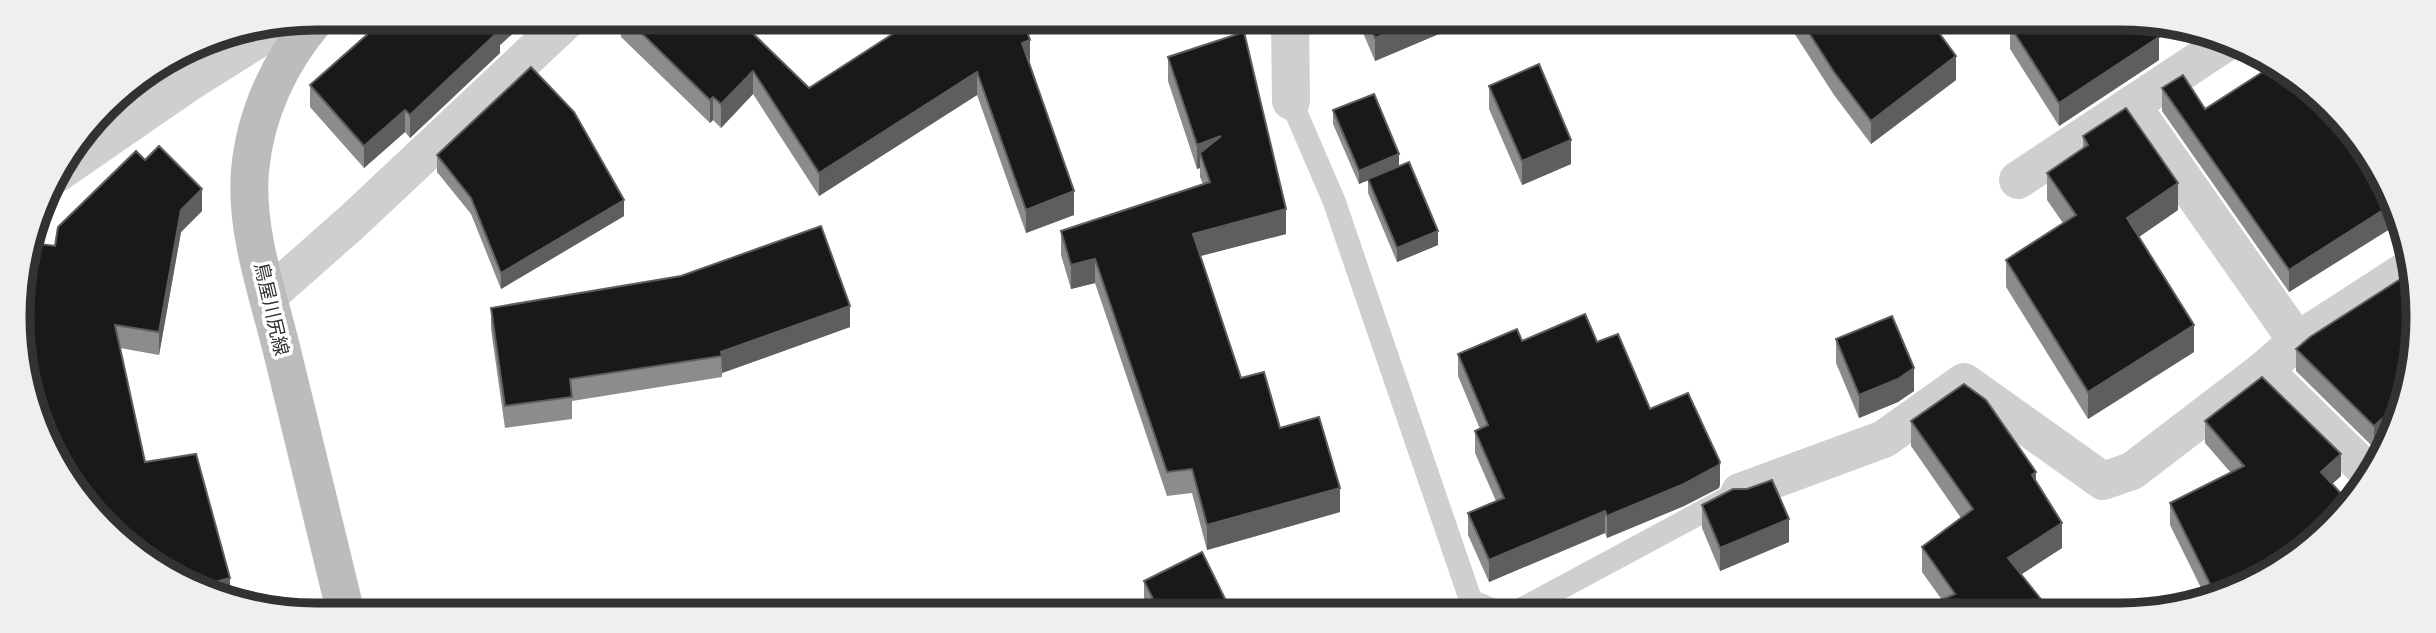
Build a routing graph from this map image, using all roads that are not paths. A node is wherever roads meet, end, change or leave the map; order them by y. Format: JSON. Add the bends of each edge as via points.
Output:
{"nodes":[{"id":1,"x":307,"y":30,"type":"edge"},
{"id":2,"x":556,"y":30,"type":"edge"},
{"id":3,"x":1290,"y":30,"type":"edge"},
{"id":4,"x":266,"y":34,"type":"edge"},
{"id":5,"x":2218,"y":48,"type":"edge"},
{"id":6,"x":1292,"y":101,"type":"joint"},
{"id":7,"x":2132,"y":106,"type":"junction"},
{"id":8,"x":76,"y":160,"type":"edge"},
{"id":9,"x":2018,"y":180,"type":"dead end"},
{"id":10,"x":2403,"y":272,"type":"edge"},
{"id":11,"x":268,"y":296,"type":"junction"},
{"id":12,"x":2297,"y":341,"type":"junction"},
{"id":13,"x":2264,"y":370,"type":"junction"},
{"id":14,"x":2363,"y":467,"type":"edge"},
{"id":15,"x":1740,"y":492,"type":"joint"},
{"id":16,"x":343,"y":603,"type":"edge"},
{"id":17,"x":1476,"y":603,"type":"edge"},
{"id":18,"x":1533,"y":603,"type":"edge"}],
"edges":[{"from":1,"to":11,"type":"main road","name":"鳥屋川尻線","via":[[274,82],[252,157],[252,216]]},
{"from":2,"to":11,"type":"street"},
{"from":3,"to":6,"type":"street"},
{"from":4,"to":8,"type":"street"},
{"from":5,"to":7,"type":"street"},
{"from":6,"to":17,"type":"lane","via":[[1334,201],[1471,601]]},
{"from":7,"to":9,"type":"street"},
{"from":7,"to":12,"type":"street"},
{"from":10,"to":12,"type":"street"},
{"from":11,"to":16,"type":"main road","name":"鳥屋川尻線"},
{"from":12,"to":13,"type":"street"},
{"from":13,"to":14,"type":"street"},
{"from":13,"to":15,"type":"street","via":[[2132,471],[2103,481],[1964,382],[1884,439]]},
{"from":15,"to":18,"type":"lane"}]}
